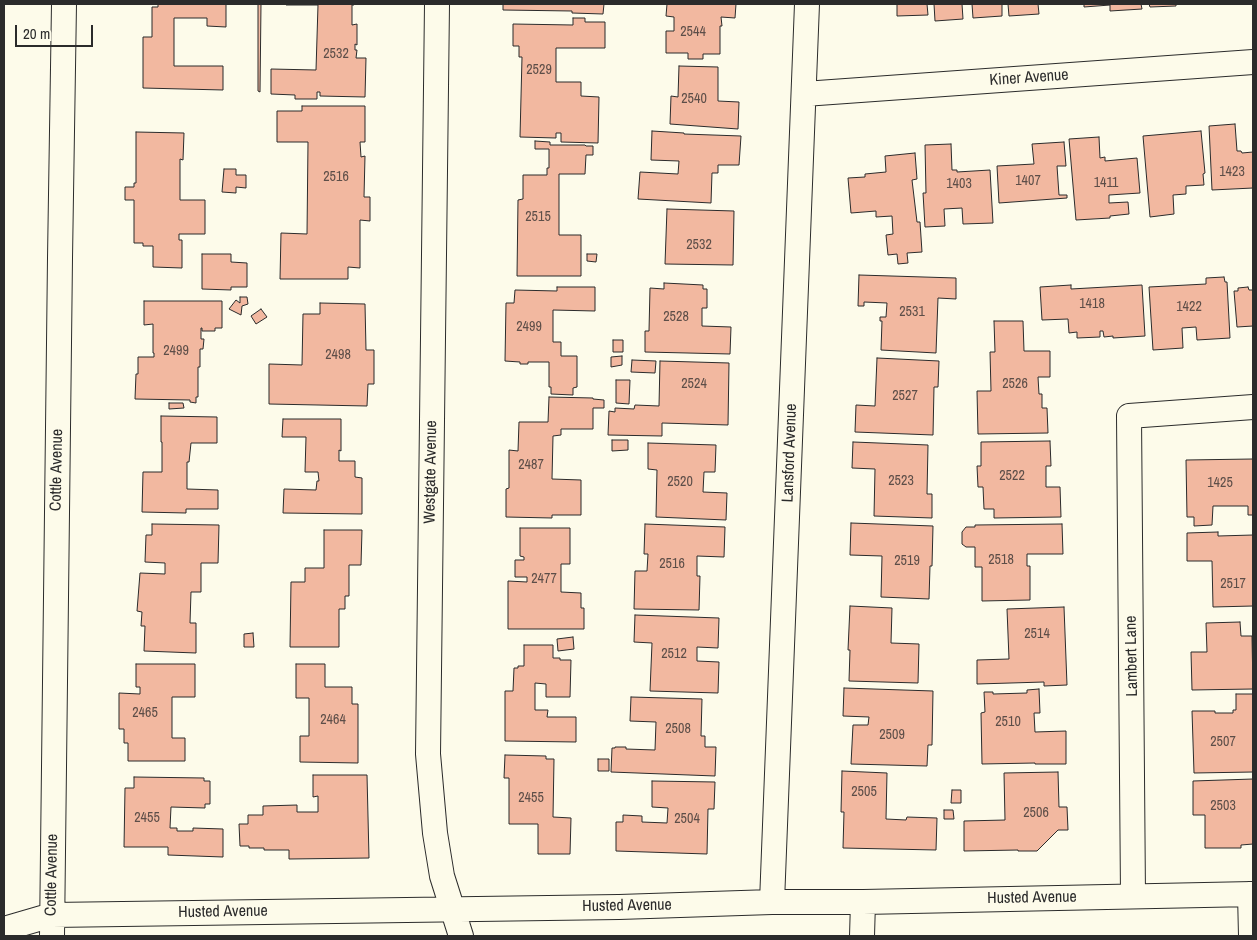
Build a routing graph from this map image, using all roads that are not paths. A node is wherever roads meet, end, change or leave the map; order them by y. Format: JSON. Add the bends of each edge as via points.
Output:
{"nodes":[{"id":1,"x":64,"y":4,"type":"edge"},
{"id":2,"x":437,"y":4,"type":"edge"},
{"id":3,"x":807,"y":4,"type":"edge"},
{"id":4,"x":1253,"y":62,"type":"edge"},
{"id":5,"x":804,"y":94,"type":"junction"},
{"id":6,"x":1253,"y":407,"type":"edge"},
{"id":7,"x":1252,"y":894,"type":"edge"},
{"id":8,"x":1133,"y":896,"type":"junction"},
{"id":9,"x":772,"y":902,"type":"junction"},
{"id":10,"x":863,"y":902,"type":"junction"},
{"id":11,"x":452,"y":909,"type":"junction"},
{"id":12,"x":52,"y":925,"type":"edge"},
{"id":13,"x":4,"y":929,"type":"edge"},
{"id":14,"x":462,"y":936,"type":"edge"},
{"id":15,"x":862,"y":936,"type":"edge"},
{"id":16,"x":1251,"y":936,"type":"edge"}],
"edges":[{"from":1,"to":12,"type":"street","name":"Cottle Avenue"},
{"from":2,"to":11,"type":"street","name":"Westgate Avenue","via":[[428,754],[435,833],[442,876]]},
{"from":3,"to":5,"type":"street","name":"Lansford Avenue"},
{"from":4,"to":5,"type":"street","name":"Kiner Avenue"},
{"from":5,"to":9,"type":"street","name":"Lansford Avenue"},
{"from":6,"to":8,"type":"street","name":"Lambert Lane","via":[[1129,416]]},
{"from":7,"to":8,"type":"street","name":"Husted Avenue"},
{"from":7,"to":16,"type":"street"},
{"from":8,"to":10,"type":"street","name":"Husted Avenue"},
{"from":9,"to":10,"type":"street","name":"Husted Avenue"},
{"from":9,"to":11,"type":"street","name":"Husted Avenue"},
{"from":10,"to":15,"type":"street"},
{"from":11,"to":12,"type":"street","name":"Husted Avenue"},
{"from":11,"to":14,"type":"street","name":"Westgate Avenue"},
{"from":12,"to":13,"type":"street","name":"Husted Avenue"}]}
